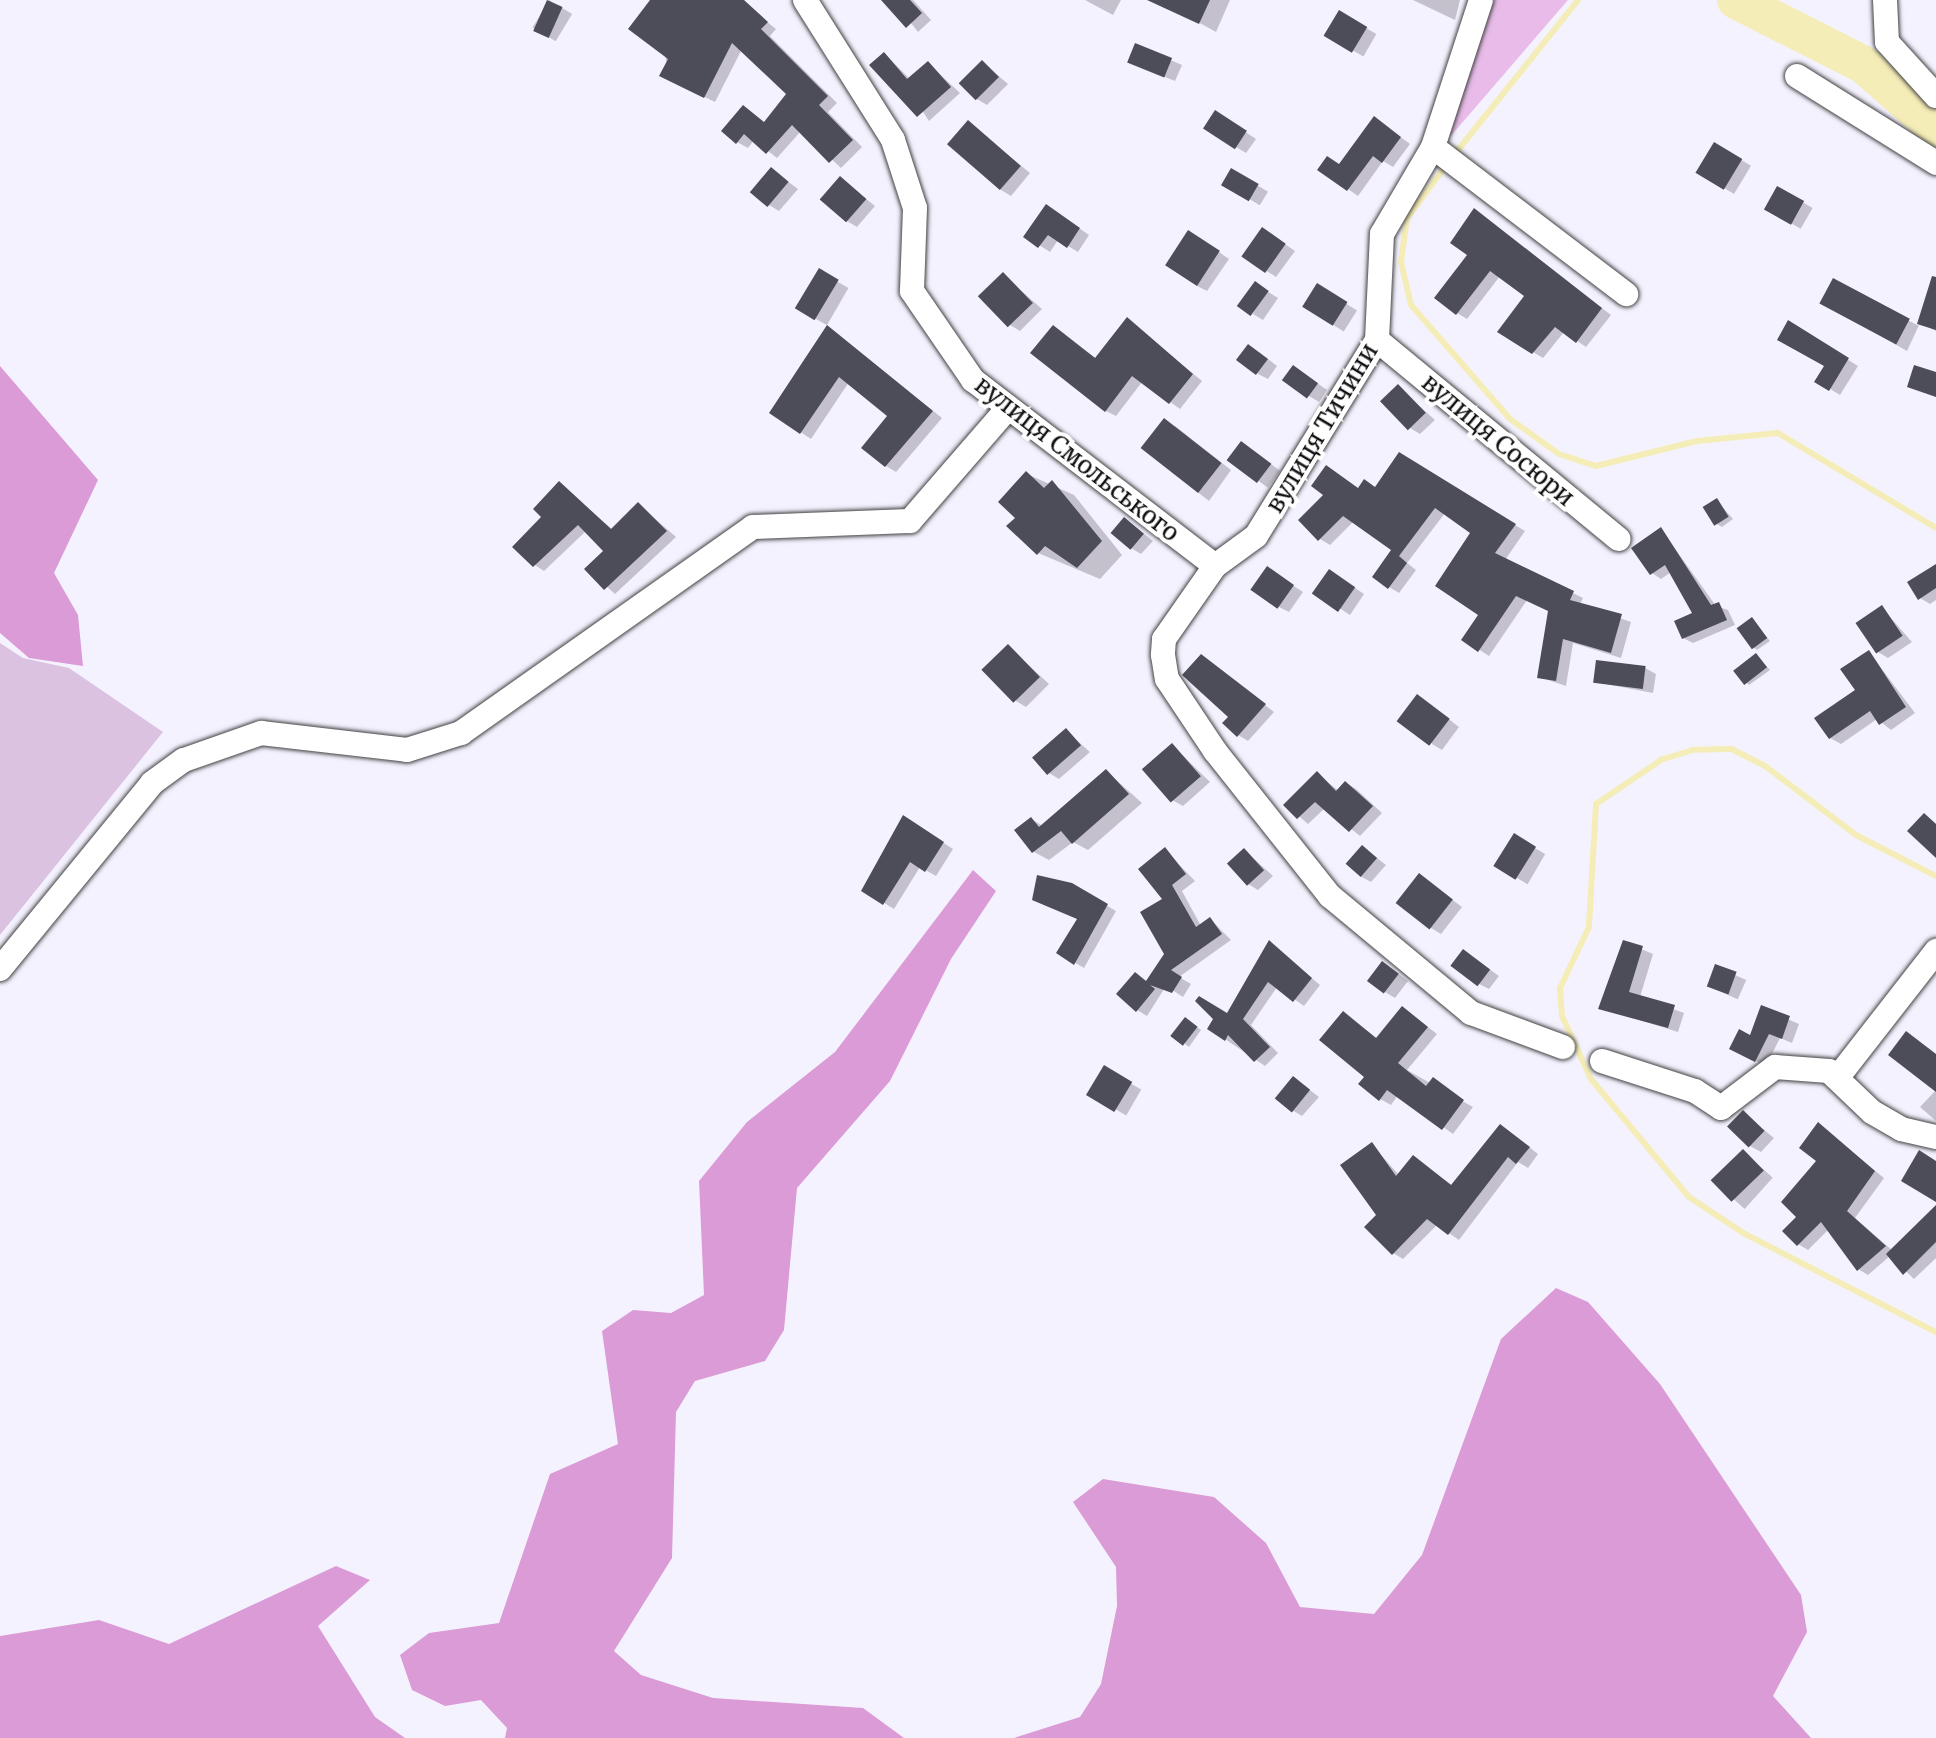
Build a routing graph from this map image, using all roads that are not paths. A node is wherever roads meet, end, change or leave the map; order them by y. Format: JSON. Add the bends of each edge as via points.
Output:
{"nodes":[{"id":1,"x":805,"y":0,"type":"edge"},
{"id":2,"x":1481,"y":0,"type":"edge"},
{"id":3,"x":1885,"y":0,"type":"edge"},
{"id":4,"x":1797,"y":76,"type":"dead end"},
{"id":5,"x":1936,"y":96,"type":"edge"},
{"id":6,"x":1437,"y":150,"type":"junction"},
{"id":7,"x":1936,"y":163,"type":"edge"},
{"id":8,"x":1626,"y":294,"type":"dead end"},
{"id":9,"x":1377,"y":340,"type":"junction"},
{"id":10,"x":1008,"y":408,"type":"junction"},
{"id":11,"x":1618,"y":539,"type":"dead end"},
{"id":12,"x":1215,"y":566,"type":"junction"},
{"id":13,"x":1936,"y":951,"type":"edge"},
{"id":14,"x":0,"y":969,"type":"edge"},
{"id":15,"x":1563,"y":1047,"type":"dead end"},
{"id":16,"x":1602,"y":1061,"type":"dead end"},
{"id":17,"x":1838,"y":1077,"type":"junction"},
{"id":18,"x":1936,"y":1137,"type":"edge"}],
"edges":[{"from":1,"to":10,"type":"street","name":"вулиця Смольського","via":[[893,140],[915,208],[912,291],[973,380]]},
{"from":2,"to":6,"type":"street","name":"вулиця Тичини"},
{"from":3,"to":5,"type":"street","via":[[1887,42]]},
{"from":4,"to":7,"type":"street"},
{"from":6,"to":8,"type":"street"},
{"from":6,"to":9,"type":"street","name":"вулиця Тичини","via":[[1382,234]]},
{"from":9,"to":11,"type":"street","name":"вулиця Сосюри"},
{"from":9,"to":12,"type":"street","name":"вулиця Тичини","via":[[1256,536]]},
{"from":10,"to":12,"type":"street","name":"вулиця Смольського"},
{"from":10,"to":14,"type":"street","via":[[910,521],[753,527],[461,733],[407,750],[261,733],[184,760],[152,783]]},
{"from":12,"to":15,"type":"street","name":"вулиця Тичини","via":[[1164,639],[1163,655],[1167,679],[1215,751],[1330,896],[1448,998]]},
{"from":13,"to":17,"type":"street"},
{"from":16,"to":17,"type":"street","via":[[1695,1091],[1721,1108],[1775,1067]]},
{"from":17,"to":18,"type":"street","via":[[1872,1112],[1901,1129]]}]}
